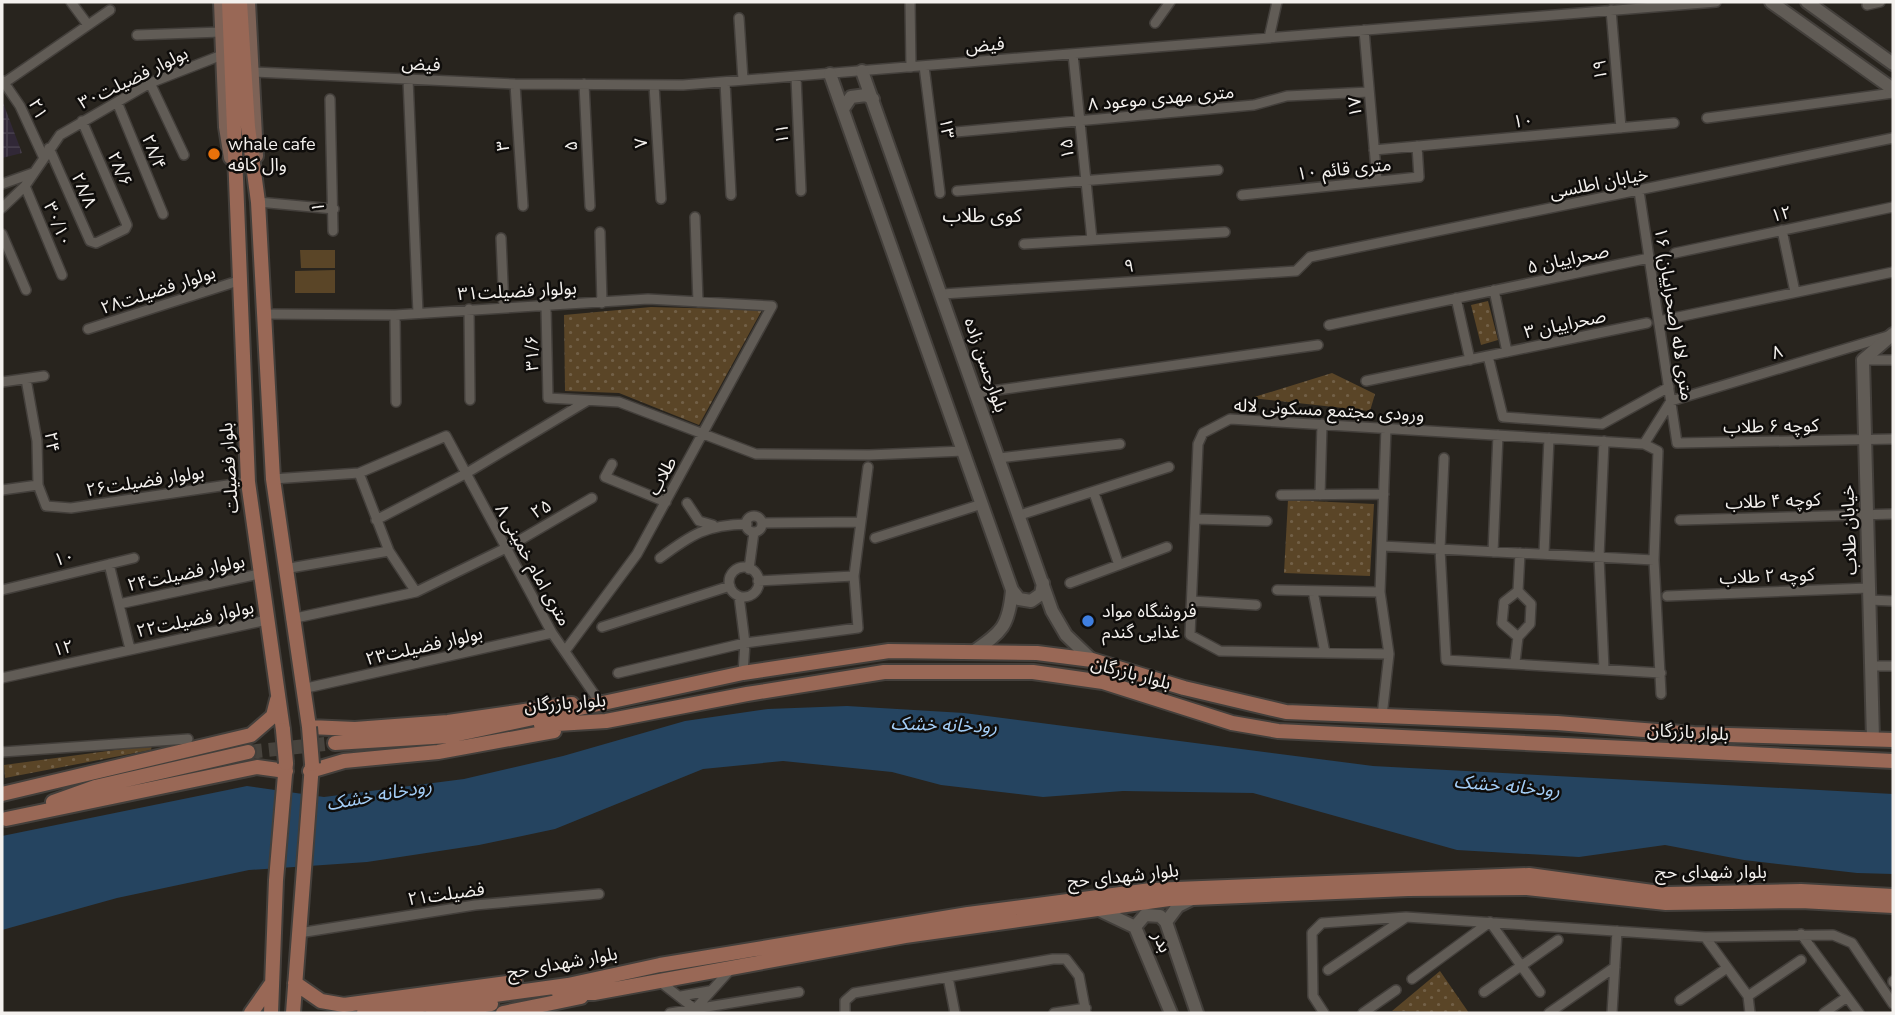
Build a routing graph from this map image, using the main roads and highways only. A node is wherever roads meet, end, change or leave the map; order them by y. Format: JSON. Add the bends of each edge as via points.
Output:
{"nodes":[{"id":1,"x":220,"y":2,"type":"edge"},
{"id":2,"x":229,"y":2,"type":"edge"},
{"id":3,"x":240,"y":2,"type":"edge"},
{"id":4,"x":249,"y":2,"type":"edge"},
{"id":5,"x":242,"y":127,"type":"junction"},
{"id":6,"x":236,"y":201,"type":"junction"},
{"id":7,"x":258,"y":202,"type":"junction"},
{"id":8,"x":243,"y":374,"type":"junction"},
{"id":9,"x":265,"y":374,"type":"junction"},
{"id":10,"x":279,"y":695,"type":"junction"},
{"id":11,"x":601,"y":704,"type":"junction"},
{"id":12,"x":606,"y":721,"type":"junction"},
{"id":13,"x":1557,"y":723,"type":"junction"},
{"id":14,"x":309,"y":727,"type":"junction"},
{"id":15,"x":505,"y":727,"type":"junction"},
{"id":16,"x":1893,"y":740,"type":"edge"},
{"id":17,"x":335,"y":743,"type":"tunnel mouth"},
{"id":18,"x":1550,"y":743,"type":"junction"},
{"id":19,"x":248,"y":752,"type":"tunnel mouth"},
{"id":20,"x":1893,"y":761,"type":"edge"},
{"id":21,"x":286,"y":771,"type":"junction"},
{"id":22,"x":310,"y":771,"type":"junction"},
{"id":23,"x":95,"y":787,"type":"junction"},
{"id":24,"x":2,"y":794,"type":"edge"},
{"id":25,"x":4,"y":820,"type":"edge"},
{"id":26,"x":1893,"y":896,"type":"edge"},
{"id":27,"x":1893,"y":906,"type":"edge"},
{"id":28,"x":594,"y":978,"type":"junction"},
{"id":29,"x":273,"y":982,"type":"junction"},
{"id":30,"x":295,"y":983,"type":"junction"},
{"id":31,"x":594,"y":993,"type":"junction"},
{"id":32,"x":251,"y":1013,"type":"edge"},
{"id":33,"x":271,"y":1013,"type":"edge"},
{"id":34,"x":293,"y":1013,"type":"edge"},
{"id":35,"x":364,"y":1013,"type":"edge"},
{"id":36,"x":433,"y":1013,"type":"edge"},
{"id":37,"x":503,"y":1013,"type":"edge"}],
"edges":[{"from":1,"to":6,"type":"main road","name":"بلوار فضیلت","via":[[225,127]]},
{"from":2,"to":5,"type":"main road","name":"بلوار فضیلت"},
{"from":3,"to":5,"type":"main road","name":"بلوار فضیلت"},
{"from":4,"to":7,"type":"main road","name":"بلوار فضیلت"},
{"from":5,"to":6,"type":"main road","name":"بلوار فضیلت"},
{"from":5,"to":7,"type":"main road","name":"بلوار فضیلت"},
{"from":6,"to":8,"type":"main road","name":"بلوار فضیلت"},
{"from":7,"to":9,"type":"main road","name":"بلوار فضیلت"},
{"from":8,"to":9,"type":"main road"},
{"from":8,"to":10,"type":"main road","name":"بلوار فضیلت","via":[[248,482]]},
{"from":9,"to":14,"type":"main road","name":"بلوار فضیلت","via":[[283,569]]},
{"from":10,"to":21,"type":"main road","name":"بلوار فضیلت","bridge":true},
{"from":10,"to":24,"type":"main road","via":[[272,716],[251,735]]},
{"from":11,"to":13,"type":"main road","name":"بلوار بازرگان","via":[[743,673],[889,650],[1037,653],[1092,660],[1275,710]]},
{"from":11,"to":14,"type":"main road","via":[[562,704],[435,723]]},
{"from":11,"to":15,"type":"main road","name":"بلوار بازرگان"},
{"from":12,"to":15,"type":"main road","name":"بلوار بازرگان"},
{"from":12,"to":18,"type":"main road","name":"بلوار بازرگان","via":[[884,672],[1033,672],[1103,682],[1231,723],[1278,731]]},
{"from":12,"to":22,"type":"main road","via":[[438,752],[344,761]]},
{"from":13,"to":16,"type":"main road","name":"بلوار بازرگان","via":[[1694,734]]},
{"from":13,"to":18,"type":"main road"},
{"from":14,"to":22,"type":"main road","name":"بلوار فضیلت","bridge":true},
{"from":15,"to":17,"type":"main road","via":[[449,736]]},
{"from":18,"to":20,"type":"main road","name":"بلوار بازرگان"},
{"from":19,"to":23,"type":"main road"},
{"from":21,"to":25,"type":"main road","via":[[257,767]]},
{"from":21,"to":29,"type":"main road","name":"بلوار فضیلت"},
{"from":22,"to":30,"type":"main road","name":"بلوار فضیلت"},
{"from":23,"to":24,"type":"main road"},
{"from":23,"to":25,"type":"main road"},
{"from":26,"to":28,"type":"main road","name":"بلوار شهدای حج","via":[[1801,891],[1667,894],[1529,876],[1191,888],[968,915]]},
{"from":27,"to":31,"type":"main road","name":"بلوار شهدای حج","via":[[1801,901],[1666,903],[1527,888],[1196,897],[926,932]]},
{"from":28,"to":30,"type":"main road","via":[[561,977],[344,1005],[321,1001]]},
{"from":28,"to":35,"type":"main road","name":"بلوار شهدای حج"},
{"from":29,"to":32,"type":"main road"},
{"from":29,"to":33,"type":"main road","name":"بلوار فضیلت"},
{"from":30,"to":34,"type":"main road","name":"بلوار فضیلت"},
{"from":31,"to":36,"type":"main road","name":"بلوار شهدای حج","via":[[562,992]]},
{"from":31,"to":37,"type":"main road"}]}
